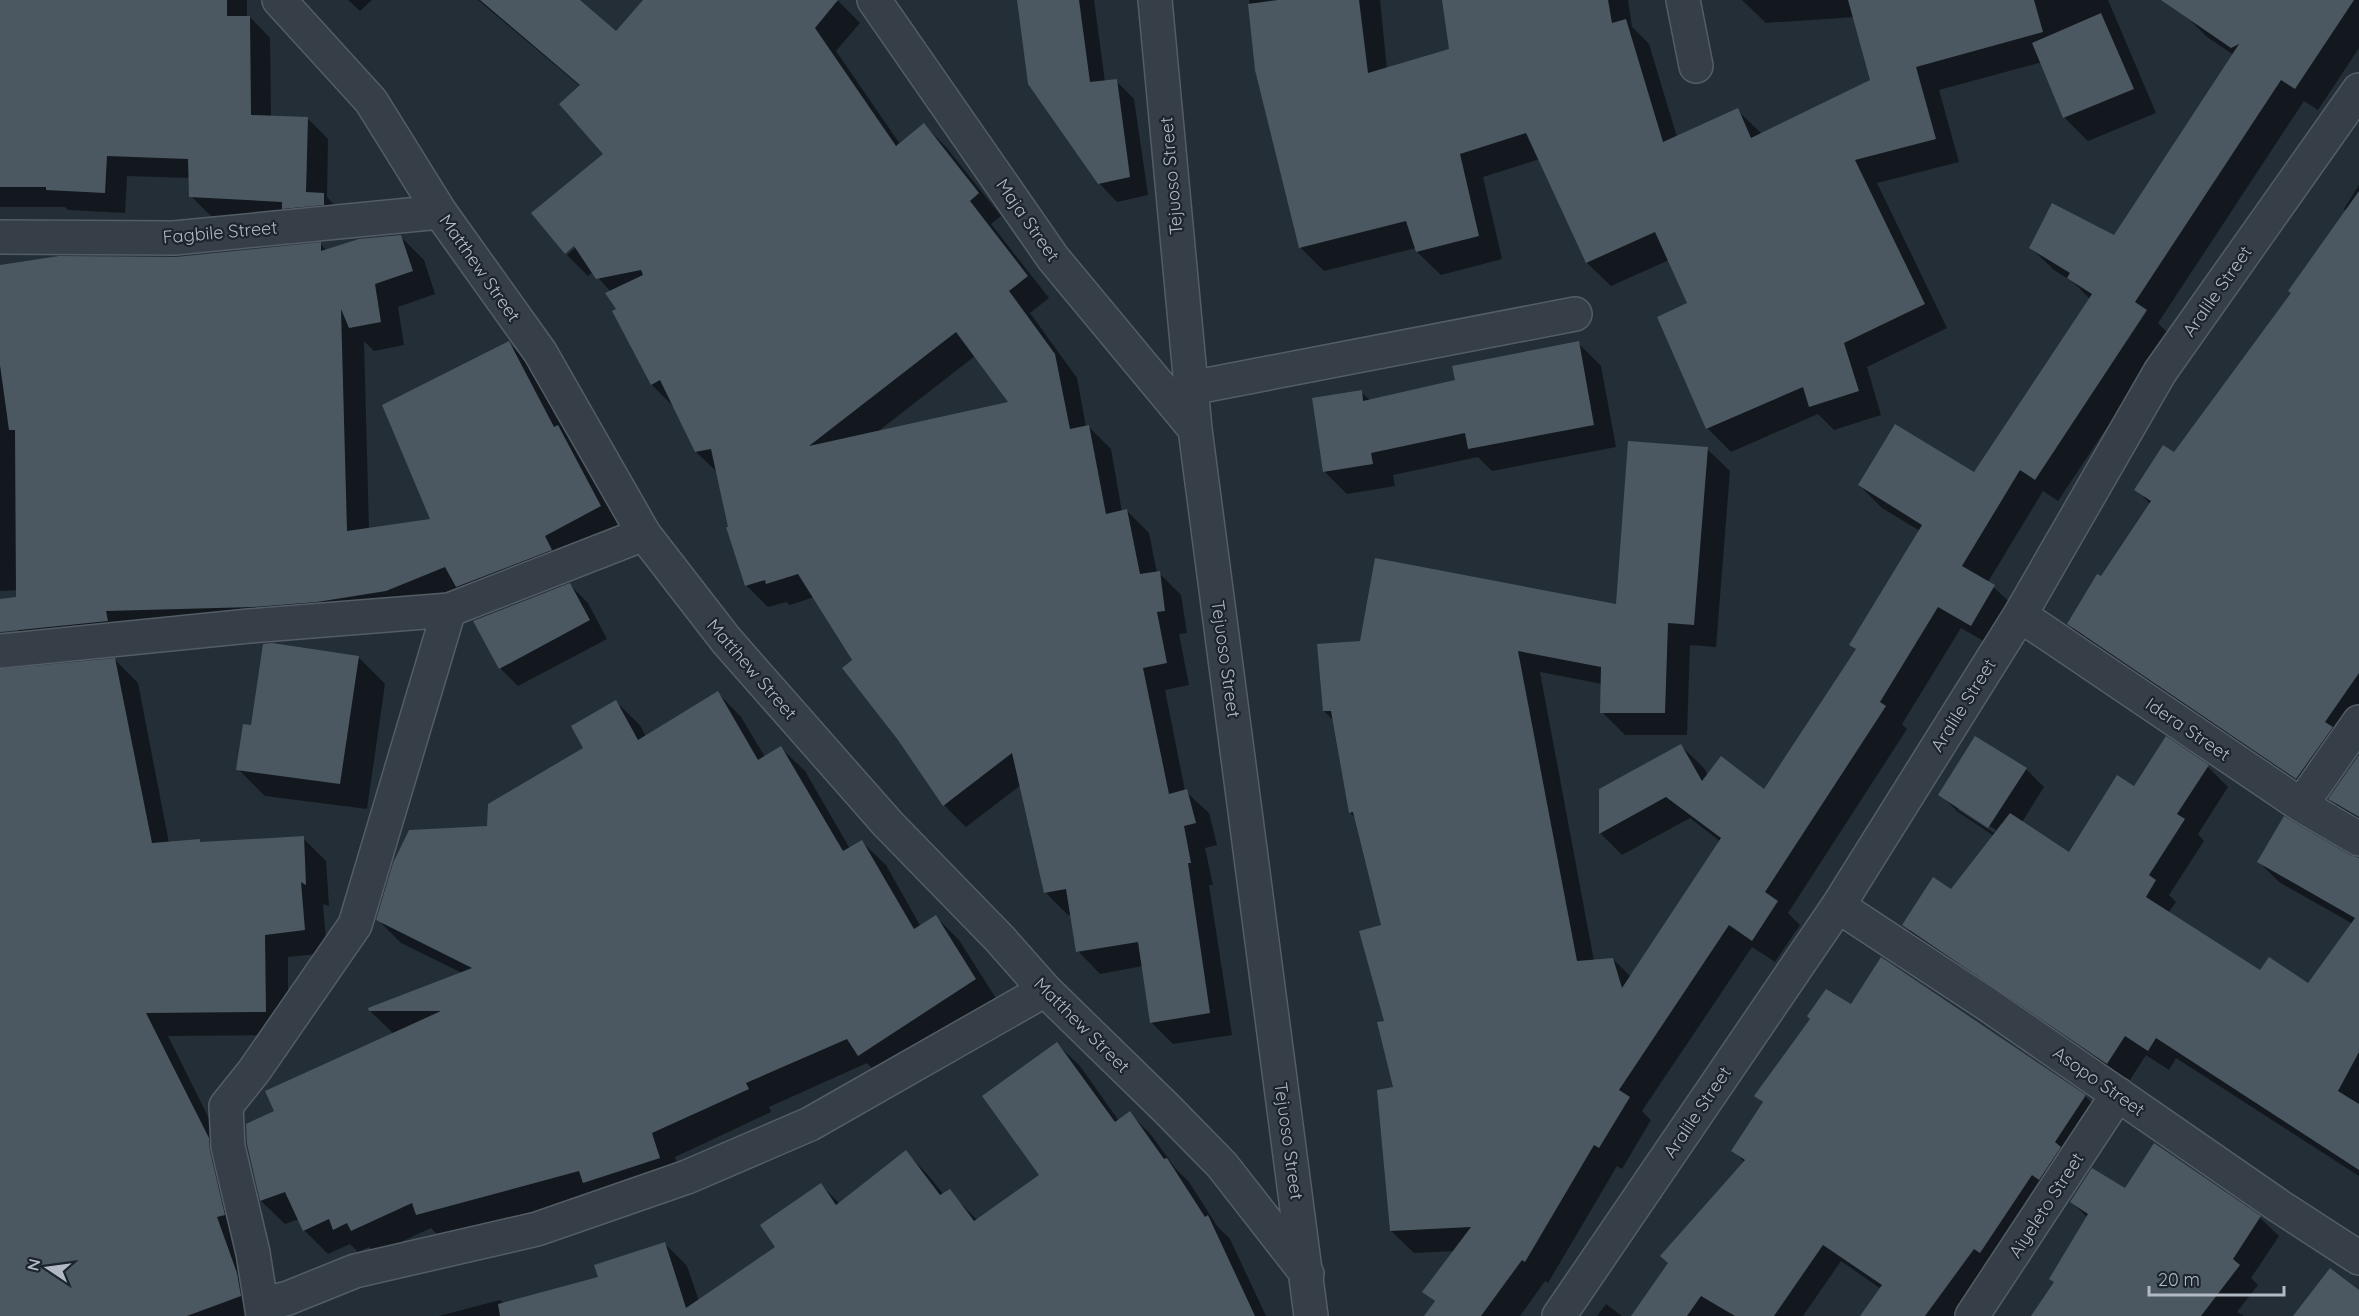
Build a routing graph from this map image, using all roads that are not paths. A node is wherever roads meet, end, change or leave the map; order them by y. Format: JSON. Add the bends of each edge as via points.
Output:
{"nodes":[{"id":1,"x":279,"y":0,"type":"edge"},
{"id":2,"x":874,"y":0,"type":"edge"},
{"id":3,"x":1155,"y":0,"type":"edge"},
{"id":4,"x":1683,"y":0,"type":"edge"},
{"id":5,"x":1696,"y":66,"type":"dead end"},
{"id":6,"x":2359,"y":90,"type":"edge"},
{"id":7,"x":440,"y":212,"type":"junction"},
{"id":8,"x":0,"y":237,"type":"edge"},
{"id":9,"x":1575,"y":314,"type":"dead end"},
{"id":10,"x":1191,"y":388,"type":"junction"},
{"id":11,"x":1196,"y":429,"type":"junction"},
{"id":12,"x":644,"y":534,"type":"junction"},
{"id":13,"x":450,"y":610,"type":"junction"},
{"id":14,"x":2020,"y":615,"type":"junction"},
{"id":15,"x":0,"y":651,"type":"edge"},
{"id":16,"x":2359,"y":722,"type":"edge"},
{"id":17,"x":2301,"y":805,"type":"junction"},
{"id":18,"x":2359,"y":839,"type":"edge"},
{"id":19,"x":1838,"y":906,"type":"junction"},
{"id":20,"x":1045,"y":990,"type":"junction"},
{"id":21,"x":2118,"y":1094,"type":"junction"},
{"id":22,"x":2359,"y":1258,"type":"edge"},
{"id":23,"x":1307,"y":1274,"type":"junction"},
{"id":24,"x":263,"y":1310,"type":"edge"},
{"id":25,"x":1311,"y":1316,"type":"edge"},
{"id":26,"x":1559,"y":1316,"type":"edge"},
{"id":27,"x":1972,"y":1316,"type":"edge"}],
"edges":[{"from":1,"to":7,"type":"street","name":"Matthew Street","via":[[371,101]]},
{"from":2,"to":11,"type":"street","name":"Maja Street","via":[[1053,258]]},
{"from":3,"to":10,"type":"street","name":"Tejuoso Street"},
{"from":4,"to":5,"type":"street"},
{"from":6,"to":14,"type":"street","name":"Aralile Street","via":[[2160,372]]},
{"from":7,"to":8,"type":"street","name":"Fagbile Street","via":[[174,238]]},
{"from":7,"to":12,"type":"street","name":"Matthew Street","via":[[540,352]]},
{"from":9,"to":10,"type":"street"},
{"from":10,"to":11,"type":"street","name":"Tejuoso Street"},
{"from":11,"to":23,"type":"street","name":"Tejuoso Street"},
{"from":12,"to":13,"type":"street"},
{"from":12,"to":20,"type":"street","name":"Matthew Street","via":[[726,640],[888,824]]},
{"from":13,"to":15,"type":"street"},
{"from":13,"to":24,"type":"street","via":[[355,925],[226,1106],[228,1147]]},
{"from":14,"to":17,"type":"street","name":"Idera Street"},
{"from":14,"to":19,"type":"street","name":"Aralile Street"},
{"from":16,"to":17,"type":"street"},
{"from":17,"to":18,"type":"street","name":"Idera Street"},
{"from":19,"to":21,"type":"street","name":"Asopo Street"},
{"from":19,"to":26,"type":"street","name":"Aralile Street"},
{"from":20,"to":23,"type":"street","name":"Matthew Street","via":[[1222,1165]]},
{"from":20,"to":24,"type":"street","via":[[810,1124],[687,1177],[537,1229],[355,1271]]},
{"from":21,"to":22,"type":"street","name":"Asopo Street"},
{"from":21,"to":27,"type":"street","name":"Aiyeleto Street"},
{"from":23,"to":25,"type":"street","name":"Tejuoso Street"}]}
